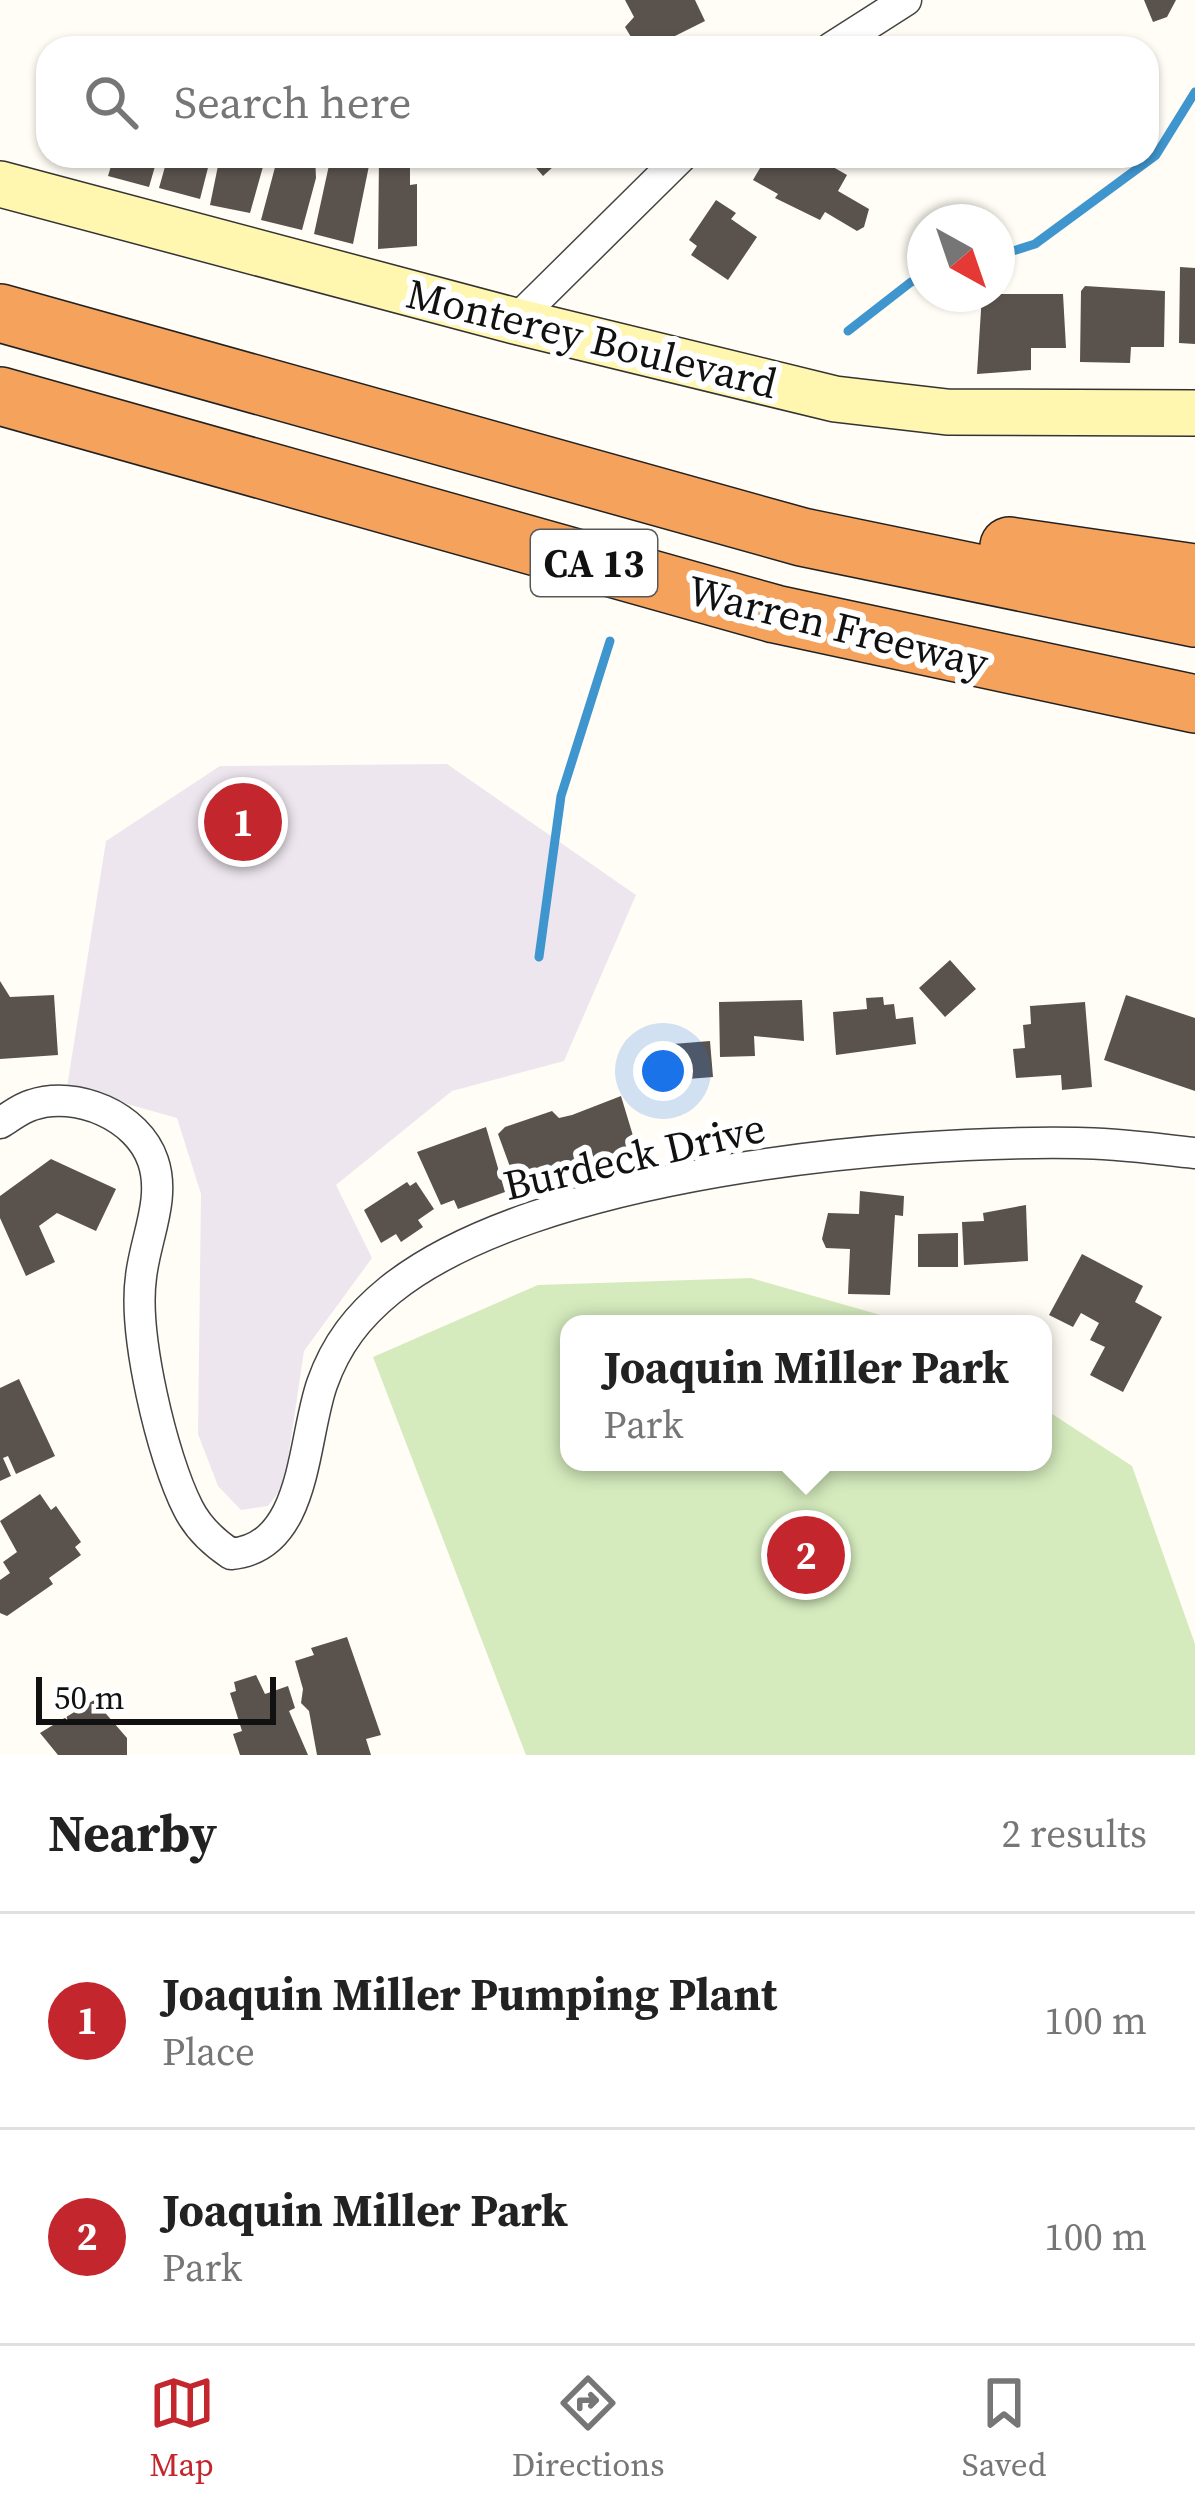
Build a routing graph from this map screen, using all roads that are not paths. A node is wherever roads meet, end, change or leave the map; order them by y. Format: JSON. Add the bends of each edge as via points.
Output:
{"nodes":[{"id":1,"x":906,"y":0,"type":"edge"},
{"id":2,"x":850,"y":36,"type":"edge"},
{"id":3,"x":670,"y":168,"type":"edge"},
{"id":4,"x":0,"y":184,"type":"edge"},
{"id":5,"x":0,"y":313,"type":"edge"},
{"id":6,"x":515,"y":321,"type":"junction"},
{"id":7,"x":0,"y":396,"type":"edge"},
{"id":8,"x":1195,"y":413,"type":"edge"},
{"id":9,"x":503,"y":457,"type":"junction"},
{"id":10,"x":1195,"y":573,"type":"edge"},
{"id":11,"x":1195,"y":618,"type":"edge"},
{"id":12,"x":1195,"y":704,"type":"edge"},
{"id":13,"x":0,"y":1123,"type":"edge"},
{"id":14,"x":1195,"y":1153,"type":"edge"}],
"edges":[{"from":1,"to":2,"type":"street"},
{"from":3,"to":6,"type":"street"},
{"from":4,"to":6,"type":"street","name":"Monterey Boulevard"},
{"from":5,"to":9,"type":"highway","name":"Warren Freeway","number":"CA 13"},
{"from":6,"to":8,"type":"street","name":"Monterey Boulevard","via":[[891,407]]},
{"from":7,"to":12,"type":"highway","name":"Warren Freeway","number":"CA 13","via":[[775,614]]},
{"from":9,"to":10,"type":"highway"},
{"from":9,"to":11,"type":"highway","name":"Warren Freeway","number":"CA 13","via":[[802,537]]},
{"from":13,"to":14,"type":"street","name":"Burdeck Drive","via":[[32,1105],[104,1109],[133,1130],[152,1158],[158,1189],[140,1279],[139,1334],[188,1507],[210,1540],[231,1554],[255,1552],[292,1505],[322,1383],[350,1326],[463,1243],[544,1212],[735,1168],[1078,1142]]}]}
